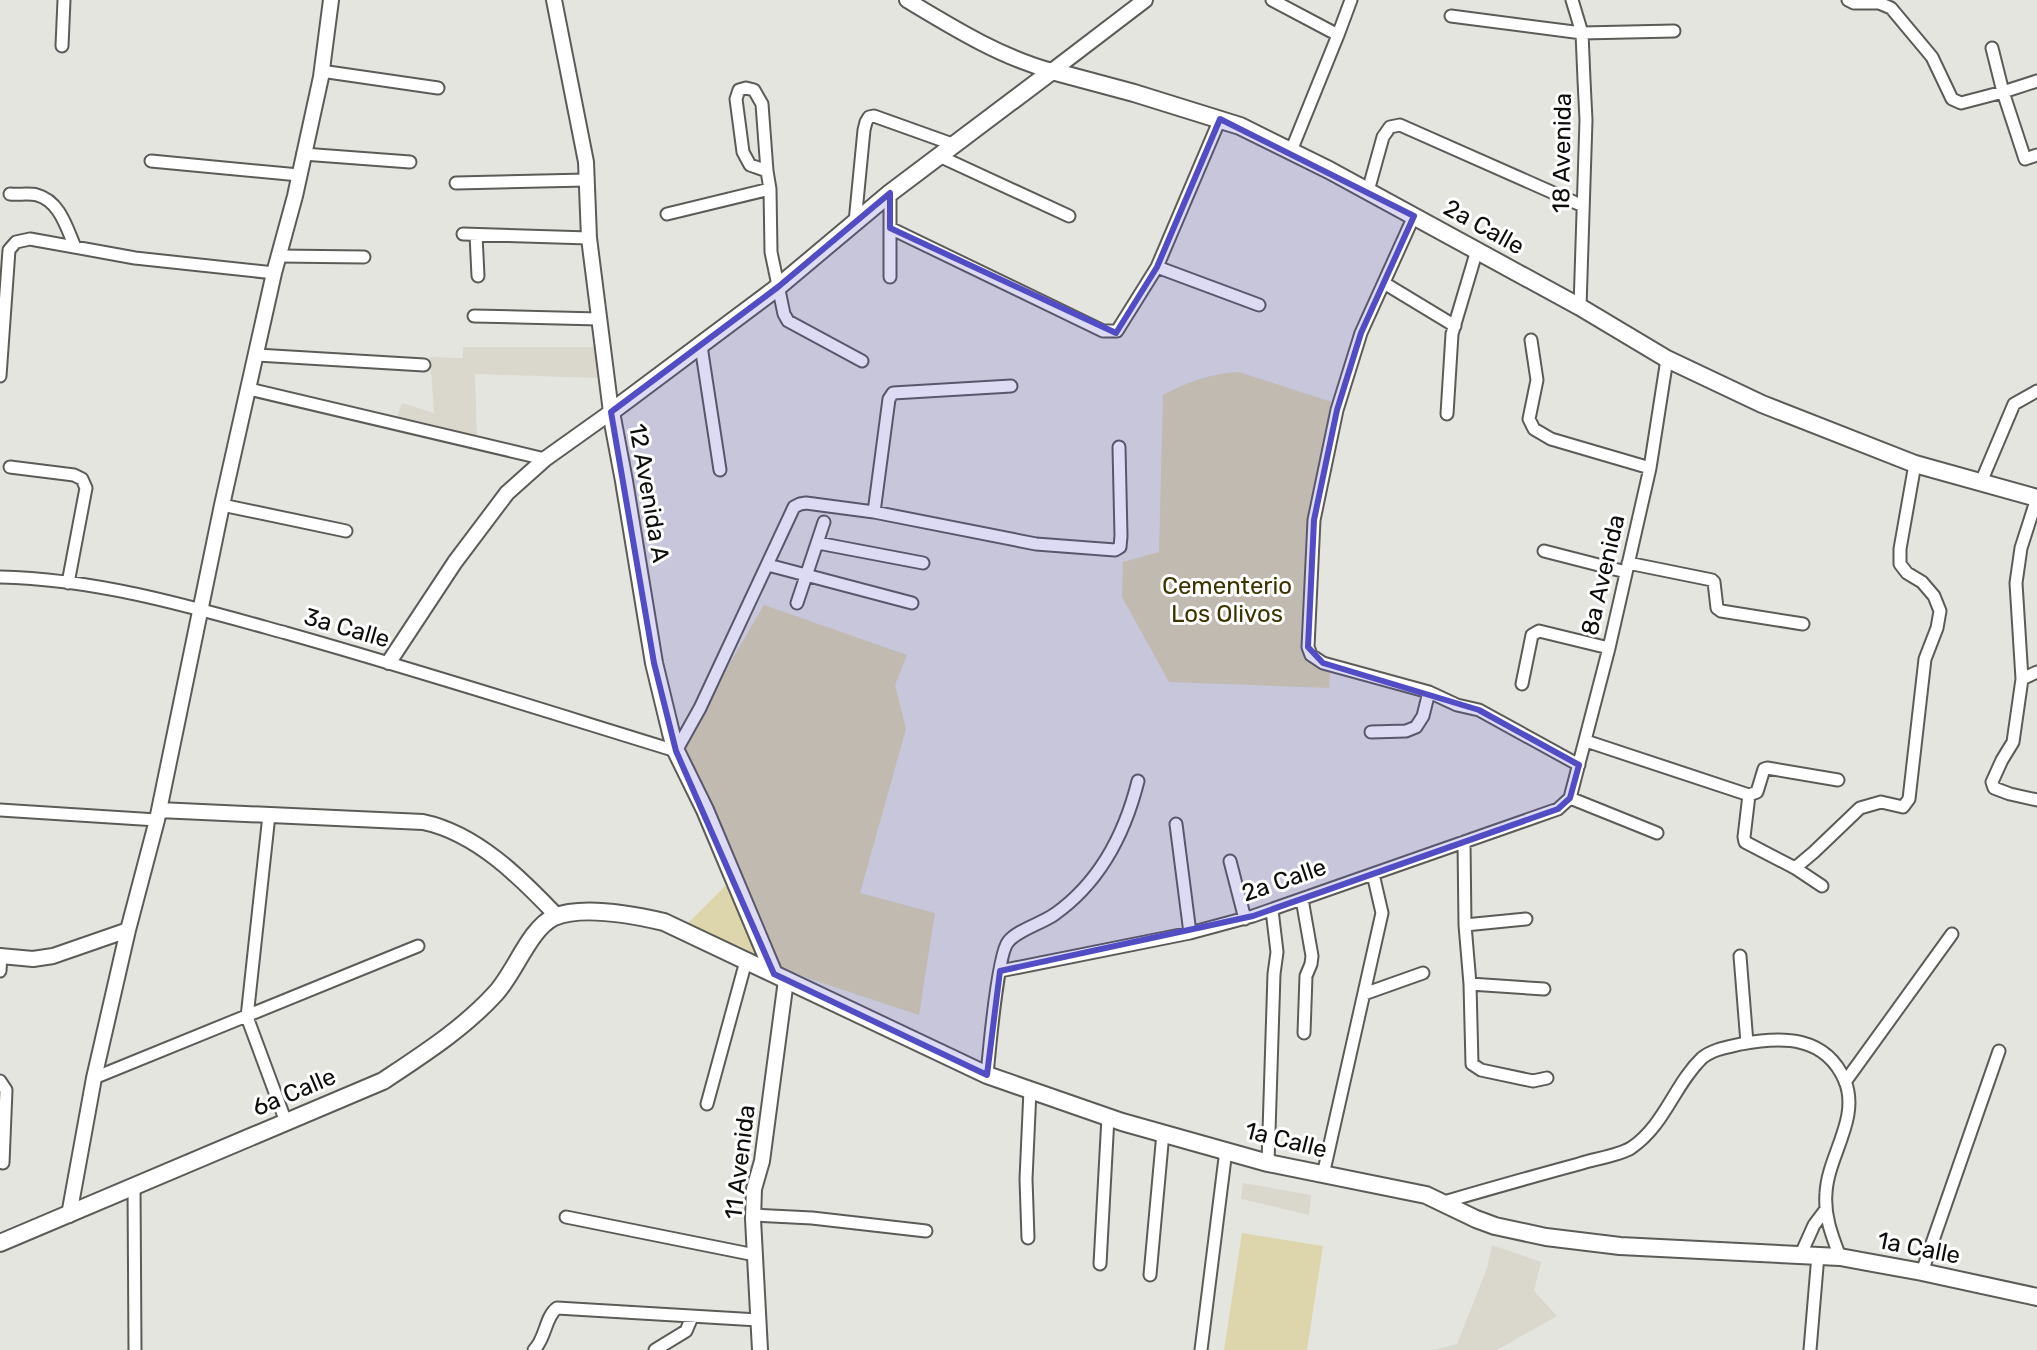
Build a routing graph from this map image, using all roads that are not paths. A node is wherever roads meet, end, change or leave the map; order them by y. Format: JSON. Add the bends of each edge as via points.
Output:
{"nodes":[{"id":1,"x":64,"y":0,"type":"edge"},
{"id":2,"x":331,"y":0,"type":"edge"},
{"id":3,"x":554,"y":0,"type":"edge"},
{"id":4,"x":907,"y":0,"type":"edge"},
{"id":5,"x":1145,"y":0,"type":"edge"},
{"id":6,"x":1272,"y":0,"type":"edge"},
{"id":7,"x":1351,"y":0,"type":"edge"},
{"id":8,"x":1572,"y":0,"type":"edge"},
{"id":9,"x":1848,"y":0,"type":"edge"},
{"id":10,"x":1451,"y":16,"type":"dead end"},
{"id":11,"x":1674,"y":31,"type":"dead end"},
{"id":12,"x":1582,"y":33,"type":"junction"},
{"id":13,"x":1338,"y":35,"type":"junction"},
{"id":14,"x":62,"y":46,"type":"dead end"},
{"id":15,"x":1992,"y":48,"type":"dead end"},
{"id":16,"x":321,"y":71,"type":"junction"},
{"id":17,"x":1052,"y":71,"type":"junction"},
{"id":18,"x":2037,"y":81,"type":"edge"},
{"id":19,"x":438,"y":88,"type":"dead end"},
{"id":20,"x":2003,"y":92,"type":"junction"},
{"id":21,"x":1220,"y":119,"type":"junction"},
{"id":22,"x":955,"y":145,"type":"junction"},
{"id":23,"x":1291,"y":151,"type":"junction"},
{"id":24,"x":303,"y":154,"type":"junction"},
{"id":25,"x":2037,"y":155,"type":"edge"},
{"id":26,"x":939,"y":156,"type":"junction"},
{"id":27,"x":151,"y":161,"type":"dead end"},
{"id":28,"x":410,"y":162,"type":"dead end"},
{"id":29,"x":767,"y":171,"type":"junction"},
{"id":30,"x":299,"y":175,"type":"junction"},
{"id":31,"x":586,"y":180,"type":"junction"},
{"id":32,"x":456,"y":183,"type":"dead end"},
{"id":33,"x":770,"y":189,"type":"junction"},
{"id":34,"x":1368,"y":191,"type":"junction"},
{"id":35,"x":890,"y":193,"type":"junction"},
{"id":36,"x":10,"y":194,"type":"dead end"},
{"id":37,"x":1583,"y":206,"type":"junction"},
{"id":38,"x":667,"y":214,"type":"dead end"},
{"id":39,"x":1069,"y":216,"type":"dead end"},
{"id":40,"x":1414,"y":216,"type":"junction"},
{"id":41,"x":855,"y":222,"type":"junction"},
{"id":42,"x":890,"y":228,"type":"junction"},
{"id":43,"x":463,"y":234,"type":"dead end"},
{"id":44,"x":476,"y":235,"type":"junction"},
{"id":45,"x":589,"y":238,"type":"junction"},
{"id":46,"x":75,"y":247,"type":"junction"},
{"id":47,"x":1477,"y":250,"type":"junction"},
{"id":48,"x":279,"y":256,"type":"junction"},
{"id":49,"x":364,"y":257,"type":"dead end"},
{"id":50,"x":1157,"y":267,"type":"junction"},
{"id":51,"x":274,"y":273,"type":"junction"},
{"id":52,"x":478,"y":276,"type":"dead end"},
{"id":53,"x":890,"y":277,"type":"dead end"},
{"id":54,"x":3,"y":282,"type":"edge"},
{"id":55,"x":1384,"y":283,"type":"junction"},
{"id":56,"x":778,"y":287,"type":"junction"},
{"id":57,"x":1259,"y":305,"type":"dead end"},
{"id":58,"x":1580,"y":307,"type":"junction"},
{"id":59,"x":474,"y":316,"type":"dead end"},
{"id":60,"x":599,"y":319,"type":"junction"},
{"id":61,"x":1455,"y":326,"type":"junction"},
{"id":62,"x":1531,"y":340,"type":"dead end"},
{"id":63,"x":701,"y":346,"type":"junction"},
{"id":64,"x":1,"y":354,"type":"edge"},
{"id":65,"x":257,"y":355,"type":"junction"},
{"id":66,"x":1667,"y":359,"type":"junction"},
{"id":67,"x":862,"y":361,"type":"dead end"},
{"id":68,"x":424,"y":365,"type":"dead end"},
{"id":69,"x":0,"y":376,"type":"edge"},
{"id":70,"x":1011,"y":386,"type":"dead end"},
{"id":71,"x":249,"y":389,"type":"junction"},
{"id":72,"x":2037,"y":391,"type":"edge"},
{"id":73,"x":611,"y":412,"type":"junction"},
{"id":74,"x":1447,"y":414,"type":"dead end"},
{"id":75,"x":1119,"y":447,"type":"dead end"},
{"id":76,"x":545,"y":459,"type":"junction"},
{"id":77,"x":1915,"y":464,"type":"junction"},
{"id":78,"x":10,"y":467,"type":"dead end"},
{"id":79,"x":1650,"y":468,"type":"junction"},
{"id":80,"x":720,"y":470,"type":"dead end"},
{"id":81,"x":1981,"y":482,"type":"junction"},
{"id":82,"x":2037,"y":498,"type":"edge"},
{"id":83,"x":222,"y":505,"type":"junction"},
{"id":84,"x":874,"y":512,"type":"junction"},
{"id":85,"x":824,"y":522,"type":"dead end"},
{"id":86,"x":346,"y":531,"type":"dead end"},
{"id":87,"x":818,"y":543,"type":"junction"},
{"id":88,"x":1544,"y":551,"type":"dead end"},
{"id":89,"x":923,"y":563,"type":"dead end"},
{"id":90,"x":768,"y":565,"type":"junction"},
{"id":91,"x":1627,"y":568,"type":"junction"},
{"id":92,"x":806,"y":575,"type":"junction"},
{"id":93,"x":0,"y":577,"type":"edge"},
{"id":94,"x":68,"y":583,"type":"junction"},
{"id":95,"x":797,"y":603,"type":"dead end"},
{"id":96,"x":912,"y":603,"type":"dead end"},
{"id":97,"x":199,"y":609,"type":"junction"},
{"id":98,"x":1803,"y":624,"type":"dead end"},
{"id":99,"x":1609,"y":648,"type":"junction"},
{"id":100,"x":389,"y":662,"type":"junction"},
{"id":101,"x":2037,"y":672,"type":"edge"},
{"id":102,"x":2022,"y":679,"type":"junction"},
{"id":103,"x":1522,"y":684,"type":"dead end"},
{"id":104,"x":1429,"y":692,"type":"junction"},
{"id":105,"x":1371,"y":732,"type":"dead end"},
{"id":106,"x":1586,"y":741,"type":"junction"},
{"id":107,"x":676,"y":751,"type":"junction"},
{"id":108,"x":1579,"y":765,"type":"junction"},
{"id":109,"x":1838,"y":780,"type":"dead end"},
{"id":110,"x":1138,"y":781,"type":"dead end"},
{"id":111,"x":1749,"y":795,"type":"junction"},
{"id":112,"x":1570,"y":798,"type":"junction"},
{"id":113,"x":2037,"y":800,"type":"edge"},
{"id":114,"x":0,"y":810,"type":"edge"},
{"id":115,"x":158,"y":815,"type":"junction"},
{"id":116,"x":269,"y":815,"type":"junction"},
{"id":117,"x":1176,"y":824,"type":"dead end"},
{"id":118,"x":1657,"y":833,"type":"dead end"},
{"id":119,"x":1464,"y":842,"type":"junction"},
{"id":120,"x":1230,"y":861,"type":"dead end"},
{"id":121,"x":1795,"y":868,"type":"junction"},
{"id":122,"x":1373,"y":874,"type":"junction"},
{"id":123,"x":1822,"y":886,"type":"dead end"},
{"id":124,"x":1302,"y":899,"type":"junction"},
{"id":125,"x":1272,"y":910,"type":"junction"},
{"id":126,"x":557,"y":916,"type":"junction"},
{"id":127,"x":1245,"y":919,"type":"junction"},
{"id":128,"x":1526,"y":919,"type":"dead end"},
{"id":129,"x":1465,"y":925,"type":"junction"},
{"id":130,"x":128,"y":930,"type":"junction"},
{"id":131,"x":1190,"y":933,"type":"junction"},
{"id":132,"x":1952,"y":934,"type":"dead end"},
{"id":133,"x":418,"y":946,"type":"dead end"},
{"id":134,"x":1740,"y":956,"type":"dead end"},
{"id":135,"x":0,"y":961,"type":"edge"},
{"id":136,"x":746,"y":961,"type":"junction"},
{"id":137,"x":1000,"y":971,"type":"junction"},
{"id":138,"x":1423,"y":973,"type":"dead end"},
{"id":139,"x":780,"y":977,"type":"junction"},
{"id":140,"x":1470,"y":984,"type":"junction"},
{"id":141,"x":1544,"y":989,"type":"dead end"},
{"id":142,"x":1364,"y":994,"type":"junction"},
{"id":143,"x":247,"y":1017,"type":"junction"},
{"id":144,"x":1304,"y":1033,"type":"dead end"},
{"id":145,"x":1747,"y":1043,"type":"junction"},
{"id":146,"x":1999,"y":1051,"type":"dead end"},
{"id":147,"x":987,"y":1075,"type":"junction"},
{"id":148,"x":94,"y":1078,"type":"junction"},
{"id":149,"x":1547,"y":1078,"type":"dead end"},
{"id":150,"x":0,"y":1081,"type":"edge"},
{"id":151,"x":1845,"y":1082,"type":"junction"},
{"id":152,"x":1030,"y":1090,"type":"junction"},
{"id":153,"x":707,"y":1104,"type":"dead end"},
{"id":154,"x":1108,"y":1117,"type":"junction"},
{"id":155,"x":286,"y":1122,"type":"junction"},
{"id":156,"x":1163,"y":1133,"type":"junction"},
{"id":157,"x":1226,"y":1150,"type":"junction"},
{"id":158,"x":3,"y":1163,"type":"dead end"},
{"id":159,"x":1268,"y":1163,"type":"junction"},
{"id":160,"x":1323,"y":1175,"type":"junction"},
{"id":161,"x":134,"y":1185,"type":"junction"},
{"id":162,"x":1444,"y":1202,"type":"junction"},
{"id":163,"x":1826,"y":1209,"type":"junction"},
{"id":164,"x":69,"y":1215,"type":"junction"},
{"id":165,"x":753,"y":1215,"type":"junction"},
{"id":166,"x":566,"y":1217,"type":"dead end"},
{"id":167,"x":926,"y":1231,"type":"dead end"},
{"id":168,"x":1028,"y":1238,"type":"dead end"},
{"id":169,"x":0,"y":1243,"type":"edge"},
{"id":170,"x":755,"y":1255,"type":"junction"},
{"id":171,"x":1809,"y":1255,"type":"junction"},
{"id":172,"x":1840,"y":1257,"type":"junction"},
{"id":173,"x":1100,"y":1264,"type":"dead end"},
{"id":174,"x":1922,"y":1272,"type":"junction"},
{"id":175,"x":1150,"y":1275,"type":"dead end"},
{"id":176,"x":2037,"y":1297,"type":"edge"},
{"id":177,"x":692,"y":1317,"type":"junction"},
{"id":178,"x":758,"y":1320,"type":"junction"},
{"id":179,"x":135,"y":1350,"type":"edge"},
{"id":180,"x":534,"y":1350,"type":"edge"},
{"id":181,"x":655,"y":1350,"type":"edge"},
{"id":182,"x":760,"y":1350,"type":"edge"},
{"id":183,"x":1201,"y":1350,"type":"edge"},
{"id":184,"x":1810,"y":1350,"type":"edge"}],
"edges":[{"from":1,"to":14,"type":"street"},
{"from":2,"to":16,"type":"street"},
{"from":3,"to":31,"type":"street","name":"12 Avenida A"},
{"from":4,"to":17,"type":"street","name":"2a Calle","via":[[1019,60]]},
{"from":5,"to":17,"type":"street"},
{"from":6,"to":13,"type":"street"},
{"from":7,"to":13,"type":"street"},
{"from":8,"to":12,"type":"street","name":"18 Avenida"},
{"from":9,"to":20,"type":"street","via":[[1891,8],[1932,57],[1956,102]]},
{"from":10,"to":12,"type":"street"},
{"from":11,"to":12,"type":"street"},
{"from":12,"to":37,"type":"street","name":"18 Avenida"},
{"from":13,"to":23,"type":"street"},
{"from":15,"to":20,"type":"street"},
{"from":16,"to":19,"type":"street"},
{"from":16,"to":24,"type":"street"},
{"from":17,"to":21,"type":"main road","name":"2a Calle"},
{"from":17,"to":22,"type":"main road"},
{"from":18,"to":20,"type":"street"},
{"from":20,"to":25,"type":"street","via":[[2025,159]]},
{"from":21,"to":23,"type":"main road","name":"2a Calle"},
{"from":21,"to":50,"type":"street"},
{"from":22,"to":26,"type":"main road"},
{"from":22,"to":41,"type":"street","via":[[869,117]]},
{"from":23,"to":34,"type":"main road","name":"2a Calle"},
{"from":24,"to":28,"type":"street"},
{"from":24,"to":30,"type":"street"},
{"from":26,"to":35,"type":"main road"},
{"from":26,"to":39,"type":"street"},
{"from":27,"to":30,"type":"street"},
{"from":29,"to":29,"type":"street","via":[[750,165],[743,152],[739,90],[754,90],[762,104]]},
{"from":29,"to":33,"type":"street"},
{"from":30,"to":48,"type":"street"},
{"from":31,"to":32,"type":"street"},
{"from":31,"to":45,"type":"street","name":"12 Avenida A"},
{"from":33,"to":38,"type":"street"},
{"from":33,"to":56,"type":"street","via":[[771,252]]},
{"from":34,"to":37,"type":"street","via":[[1383,137],[1390,127],[1400,125]]},
{"from":34,"to":40,"type":"main road","name":"2a Calle"},
{"from":35,"to":41,"type":"main road"},
{"from":35,"to":42,"type":"street"},
{"from":36,"to":46,"type":"street","via":[[38,195],[49,202],[59,211]]},
{"from":37,"to":58,"type":"street","name":"18 Avenida"},
{"from":40,"to":47,"type":"main road","name":"2a Calle"},
{"from":40,"to":55,"type":"street"},
{"from":41,"to":56,"type":"main road"},
{"from":42,"to":50,"type":"street","via":[[1103,331],[1117,331]]},
{"from":42,"to":53,"type":"street"},
{"from":43,"to":44,"type":"street"},
{"from":44,"to":45,"type":"street"},
{"from":44,"to":52,"type":"street"},
{"from":45,"to":60,"type":"street","name":"12 Avenida A"},
{"from":46,"to":51,"type":"street"},
{"from":46,"to":54,"type":"street","via":[[30,239],[16,242],[9,250]]},
{"from":47,"to":58,"type":"main road","name":"2a Calle"},
{"from":47,"to":61,"type":"street"},
{"from":48,"to":49,"type":"street"},
{"from":48,"to":51,"type":"street"},
{"from":50,"to":57,"type":"street"},
{"from":51,"to":65,"type":"street"},
{"from":54,"to":64,"type":"street"},
{"from":55,"to":61,"type":"street"},
{"from":55,"to":104,"type":"street","via":[[1346,378],[1322,479],[1314,520],[1308,647],[1323,663]]},
{"from":56,"to":63,"type":"main road"},
{"from":56,"to":67,"type":"street","via":[[788,321]]},
{"from":58,"to":66,"type":"main road","name":"2a Calle"},
{"from":59,"to":60,"type":"street"},
{"from":60,"to":73,"type":"street","name":"12 Avenida A"},
{"from":61,"to":74,"type":"street"},
{"from":62,"to":79,"type":"street","via":[[1537,380],[1529,419],[1534,429],[1551,439]]},
{"from":63,"to":73,"type":"main road"},
{"from":63,"to":80,"type":"street"},
{"from":64,"to":69,"type":"street"},
{"from":65,"to":68,"type":"street"},
{"from":65,"to":71,"type":"street"},
{"from":66,"to":77,"type":"main road","name":"2a Calle","via":[[1762,404]]},
{"from":66,"to":79,"type":"street","name":"8a Avenida"},
{"from":70,"to":84,"type":"street","via":[[893,393]]},
{"from":71,"to":76,"type":"street"},
{"from":71,"to":83,"type":"street"},
{"from":72,"to":81,"type":"street","via":[[2014,404]]},
{"from":73,"to":76,"type":"street"},
{"from":73,"to":107,"type":"main road","name":"12 Avenida A","via":[[654,663]]},
{"from":75,"to":84,"type":"street","via":[[1121,536],[1115,550],[1036,544]]},
{"from":76,"to":100,"type":"street","via":[[507,493]]},
{"from":77,"to":81,"type":"main road","name":"2a Calle"},
{"from":77,"to":121,"type":"street","via":[[1900,564],[1934,596],[1940,611],[1925,659],[1909,799],[1903,807],[1881,802],[1860,808]]},
{"from":78,"to":94,"type":"street","via":[[82,479],[86,488]]},
{"from":79,"to":91,"type":"street","name":"8a Avenida"},
{"from":81,"to":82,"type":"main road","name":"2a Calle"},
{"from":82,"to":102,"type":"street","via":[[2016,583]]},
{"from":83,"to":86,"type":"street"},
{"from":83,"to":97,"type":"street"},
{"from":84,"to":90,"type":"street","via":[[806,503],[794,507]]},
{"from":85,"to":87,"type":"street"},
{"from":87,"to":89,"type":"street"},
{"from":87,"to":92,"type":"street"},
{"from":88,"to":91,"type":"street"},
{"from":90,"to":92,"type":"street"},
{"from":90,"to":107,"type":"street"},
{"from":91,"to":98,"type":"street","via":[[1712,580],[1721,611]]},
{"from":91,"to":99,"type":"street","name":"8a Avenida"},
{"from":92,"to":95,"type":"street"},
{"from":92,"to":96,"type":"street"},
{"from":93,"to":94,"type":"street","name":"3a Calle"},
{"from":94,"to":97,"type":"street","name":"3a Calle"},
{"from":97,"to":100,"type":"street","name":"3a Calle"},
{"from":97,"to":115,"type":"street"},
{"from":99,"to":103,"type":"street","via":[[1539,631],[1532,635]]},
{"from":99,"to":106,"type":"street","name":"8a Avenida"},
{"from":100,"to":107,"type":"street","name":"3a Calle"},
{"from":101,"to":102,"type":"street"},
{"from":102,"to":113,"type":"street","via":[[2013,742],[1992,782],[2001,791]]},
{"from":104,"to":105,"type":"street","via":[[1416,727]]},
{"from":104,"to":108,"type":"street","via":[[1479,710]]},
{"from":106,"to":108,"type":"street","name":"8a Avenida"},
{"from":106,"to":111,"type":"street"},
{"from":107,"to":139,"type":"main road","name":"12 Avenida A"},
{"from":108,"to":112,"type":"street","name":"8a Avenida"},
{"from":109,"to":111,"type":"street","via":[[1767,768],[1757,792]]},
{"from":110,"to":137,"type":"street","via":[[1119,838],[1104,863],[1060,910],[1007,942]]},
{"from":111,"to":121,"type":"street","via":[[1745,842]]},
{"from":112,"to":118,"type":"street"},
{"from":112,"to":119,"type":"street","name":"2a Calle","via":[[1558,809]]},
{"from":114,"to":115,"type":"street"},
{"from":115,"to":116,"type":"street"},
{"from":115,"to":130,"type":"street"},
{"from":116,"to":126,"type":"street","via":[[441,826],[504,865]]},
{"from":116,"to":143,"type":"street"},
{"from":117,"to":131,"type":"street"},
{"from":119,"to":122,"type":"street","name":"2a Calle"},
{"from":119,"to":129,"type":"street"},
{"from":120,"to":127,"type":"street"},
{"from":121,"to":123,"type":"street"},
{"from":122,"to":124,"type":"street","name":"2a Calle"},
{"from":122,"to":142,"type":"street","via":[[1382,913]]},
{"from":124,"to":125,"type":"street","name":"2a Calle"},
{"from":124,"to":144,"type":"street","via":[[1312,956]]},
{"from":125,"to":127,"type":"street","name":"2a Calle"},
{"from":125,"to":159,"type":"street","via":[[1277,952]]},
{"from":126,"to":136,"type":"main road","name":"1a Calle","via":[[585,912],[664,922]]},
{"from":126,"to":155,"type":"main road","name":"6a Calle","via":[[538,929],[496,993],[434,1048],[383,1081]]},
{"from":127,"to":131,"type":"street","name":"2a Calle"},
{"from":128,"to":129,"type":"street"},
{"from":129,"to":140,"type":"street"},
{"from":130,"to":135,"type":"street","via":[[53,956]]},
{"from":130,"to":148,"type":"street"},
{"from":131,"to":137,"type":"street","name":"2a Calle"},
{"from":132,"to":151,"type":"street"},
{"from":133,"to":143,"type":"street"},
{"from":134,"to":145,"type":"street"},
{"from":136,"to":139,"type":"main road","name":"1a Calle"},
{"from":136,"to":153,"type":"street"},
{"from":137,"to":147,"type":"street"},
{"from":138,"to":142,"type":"street"},
{"from":139,"to":147,"type":"main road","name":"1a Calle"},
{"from":139,"to":165,"type":"street","name":"11 Avenida"},
{"from":140,"to":141,"type":"street"},
{"from":140,"to":149,"type":"street","via":[[1472,1064],[1533,1081]]},
{"from":142,"to":160,"type":"street"},
{"from":143,"to":148,"type":"street"},
{"from":143,"to":155,"type":"street"},
{"from":145,"to":151,"type":"street","via":[[1798,1040],[1812,1045]]},
{"from":145,"to":162,"type":"street","via":[[1704,1056],[1654,1127],[1629,1149]]},
{"from":146,"to":174,"type":"street"},
{"from":147,"to":152,"type":"main road","name":"1a Calle"},
{"from":148,"to":164,"type":"street"},
{"from":150,"to":158,"type":"street","via":[[6,1090]]},
{"from":151,"to":163,"type":"street","via":[[1848,1116],[1829,1171]]},
{"from":152,"to":154,"type":"main road","name":"1a Calle"},
{"from":152,"to":168,"type":"street"},
{"from":154,"to":156,"type":"main road","name":"1a Calle"},
{"from":154,"to":173,"type":"street"},
{"from":155,"to":161,"type":"main road","name":"6a Calle"},
{"from":156,"to":157,"type":"main road","name":"1a Calle"},
{"from":156,"to":175,"type":"street"},
{"from":157,"to":159,"type":"main road","name":"1a Calle"},
{"from":157,"to":183,"type":"street"},
{"from":159,"to":160,"type":"main road","name":"1a Calle"},
{"from":160,"to":162,"type":"main road","name":"1a Calle"},
{"from":161,"to":164,"type":"main road","name":"6a Calle"},
{"from":161,"to":179,"type":"street"},
{"from":162,"to":171,"type":"main road","name":"1a Calle","via":[[1495,1226],[1546,1237]]},
{"from":163,"to":171,"type":"street","via":[[1814,1225]]},
{"from":163,"to":172,"type":"street"},
{"from":164,"to":169,"type":"main road","name":"6a Calle"},
{"from":165,"to":167,"type":"street"},
{"from":165,"to":170,"type":"street","name":"11 Avenida"},
{"from":166,"to":170,"type":"street"},
{"from":170,"to":178,"type":"street","name":"11 Avenida"},
{"from":171,"to":172,"type":"main road","name":"1a Calle"},
{"from":171,"to":184,"type":"street"},
{"from":172,"to":174,"type":"main road","name":"1a Calle"},
{"from":174,"to":176,"type":"main road","name":"1a Calle"},
{"from":177,"to":178,"type":"street"},
{"from":177,"to":180,"type":"street","via":[[557,1308]]},
{"from":177,"to":181,"type":"street","via":[[686,1331]]},
{"from":178,"to":182,"type":"street","name":"11 Avenida"}]}
